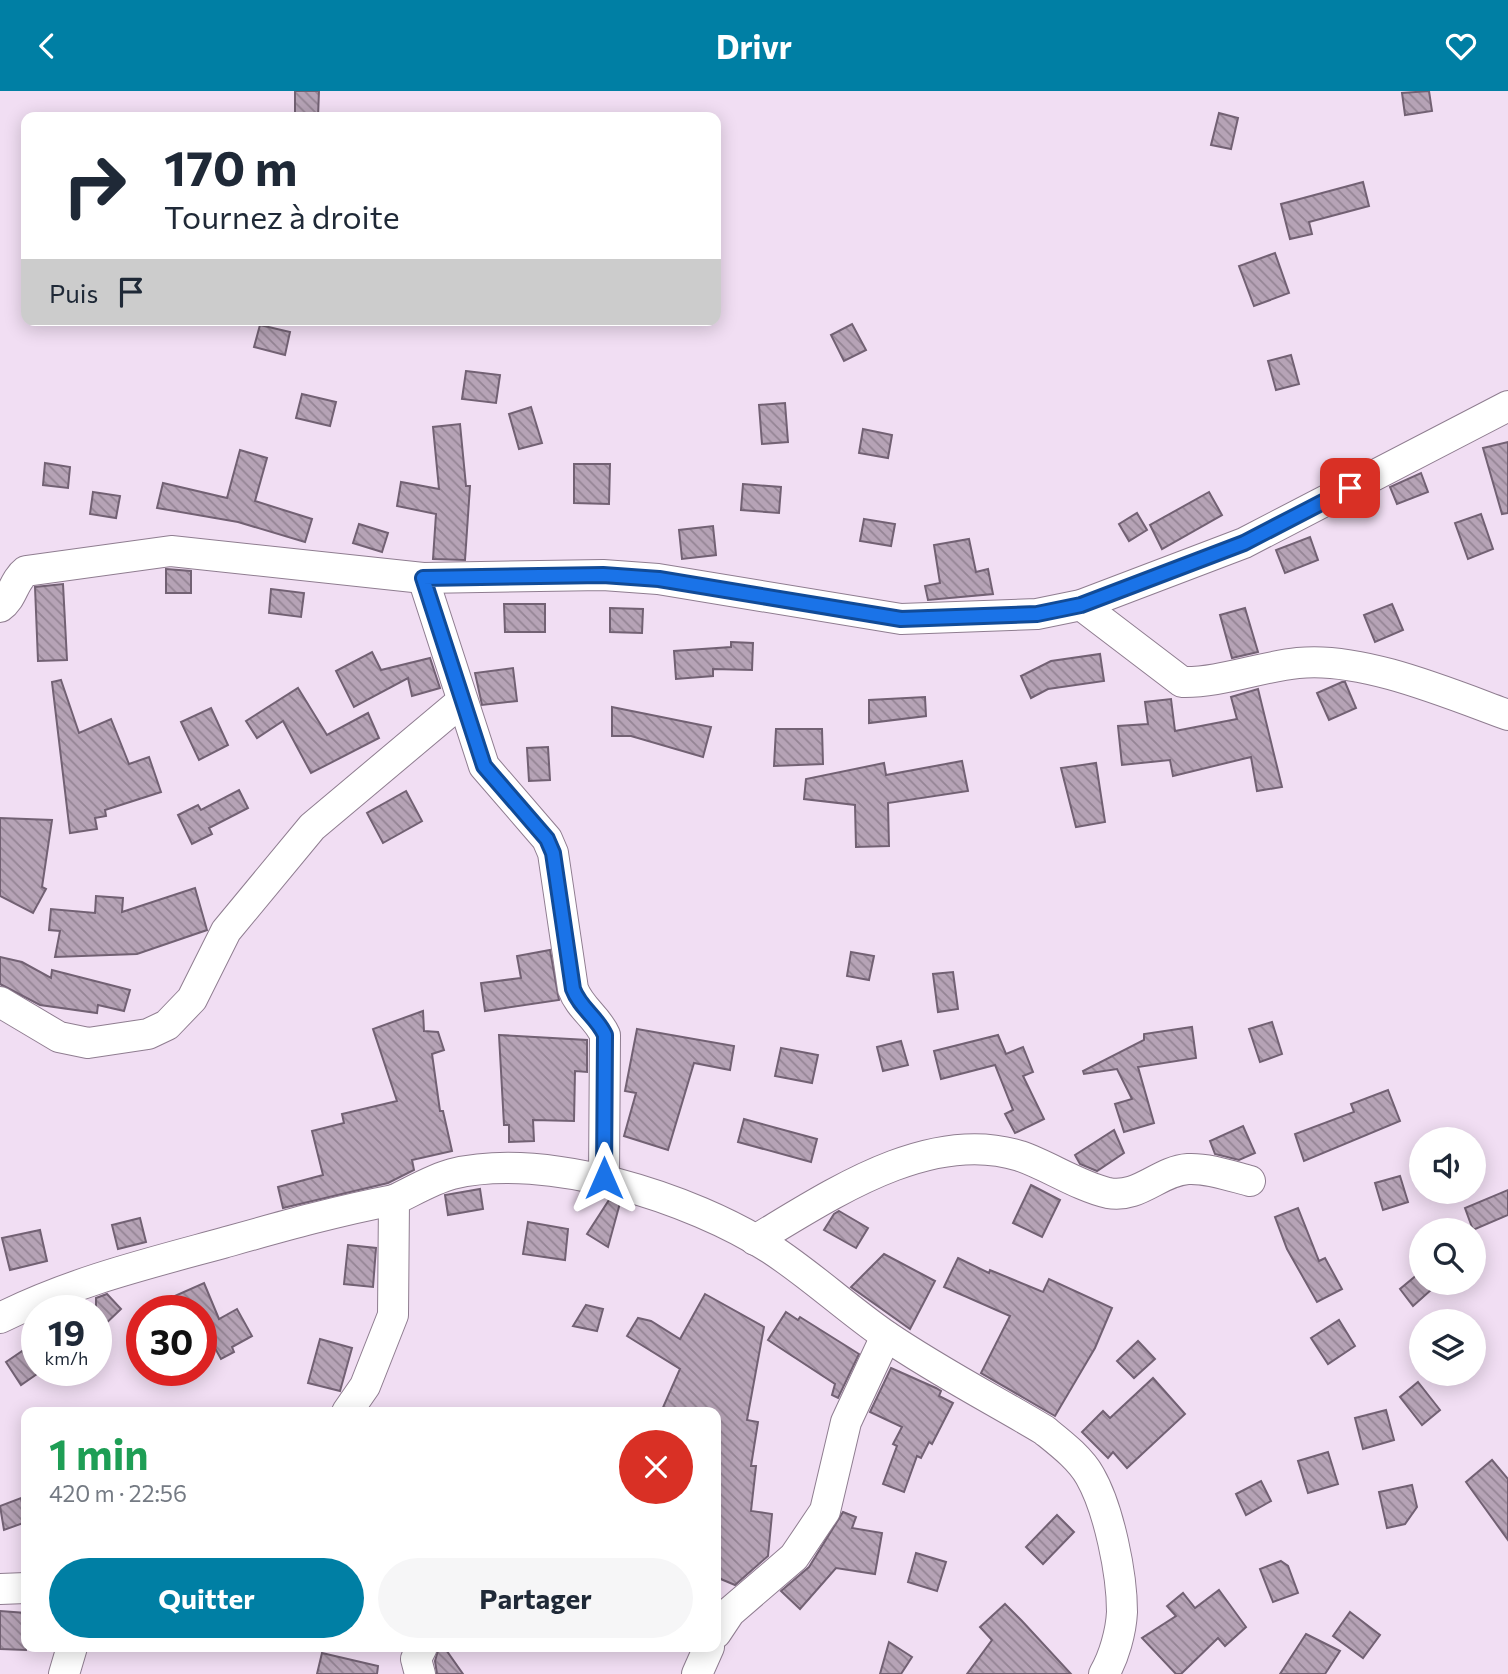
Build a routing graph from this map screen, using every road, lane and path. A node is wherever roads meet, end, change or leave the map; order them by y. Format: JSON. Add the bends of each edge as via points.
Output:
{"nodes":[{"id":1,"x":1508,"y":406,"type":"edge"},
{"id":2,"x":423,"y":578,"type":"junction"},
{"id":3,"x":1081,"y":605,"type":"junction"},
{"id":4,"x":0,"y":607,"type":"edge"},
{"id":5,"x":462,"y":701,"type":"junction"},
{"id":6,"x":1508,"y":715,"type":"edge"},
{"id":7,"x":0,"y":1002,"type":"edge"},
{"id":8,"x":604,"y":1178,"type":"junction"},
{"id":9,"x":1250,"y":1181,"type":"dead end"},
{"id":10,"x":394,"y":1200,"type":"junction"},
{"id":11,"x":755,"y":1240,"type":"junction"},
{"id":12,"x":0,"y":1318,"type":"edge"},
{"id":13,"x":886,"y":1335,"type":"junction"},
{"id":14,"x":350,"y":1407,"type":"edge"},
{"id":15,"x":21,"y":1588,"type":"edge"},
{"id":16,"x":0,"y":1589,"type":"edge"},
{"id":17,"x":721,"y":1626,"type":"edge"},
{"id":18,"x":71,"y":1652,"type":"edge"},
{"id":19,"x":420,"y":1652,"type":"edge"},
{"id":20,"x":707,"y":1652,"type":"edge"},
{"id":21,"x":1108,"y":1672,"type":"edge"},
{"id":22,"x":64,"y":1674,"type":"edge"},
{"id":23,"x":420,"y":1674,"type":"edge"},
{"id":24,"x":697,"y":1674,"type":"edge"}],
"edges":[{"from":1,"to":3,"type":"street","via":[[1244,543]]},
{"from":2,"to":3,"type":"street","via":[[603,575],[659,579],[901,619],[1037,614]]},
{"from":2,"to":4,"type":"street","via":[[155,551],[26,571]]},
{"from":2,"to":5,"type":"street"},
{"from":3,"to":6,"type":"street","via":[[1182,682],[1332,661],[1432,687]]},
{"from":5,"to":7,"type":"street","via":[[312,827],[226,930],[192,999],[167,1025],[148,1034],[88,1042],[59,1037]]},
{"from":5,"to":8,"type":"street","via":[[484,766],[547,839],[553,853],[573,989],[605,1035]]},
{"from":8,"to":10,"type":"street","via":[[536,1170],[479,1170],[450,1175]]},
{"from":8,"to":11,"type":"street","via":[[714,1219]]},
{"from":9,"to":11,"type":"street","via":[[1188,1169],[1139,1190],[1107,1193],[1020,1156],[985,1149],[940,1152],[834,1193]]},
{"from":10,"to":12,"type":"street","via":[[129,1266],[69,1286]]},
{"from":10,"to":14,"type":"street","via":[[393,1315],[365,1386]]},
{"from":11,"to":13,"type":"street"},
{"from":13,"to":17,"type":"street","via":[[846,1422],[825,1511],[794,1557],[730,1612]]},
{"from":13,"to":21,"type":"street","via":[[1044,1430],[1090,1474],[1104,1508],[1120,1588],[1120,1628]]},
{"from":15,"to":16,"type":"street"},
{"from":18,"to":22,"type":"street"},
{"from":19,"to":23,"type":"street","via":[[416,1659]]},
{"from":20,"to":24,"type":"street"}]}
